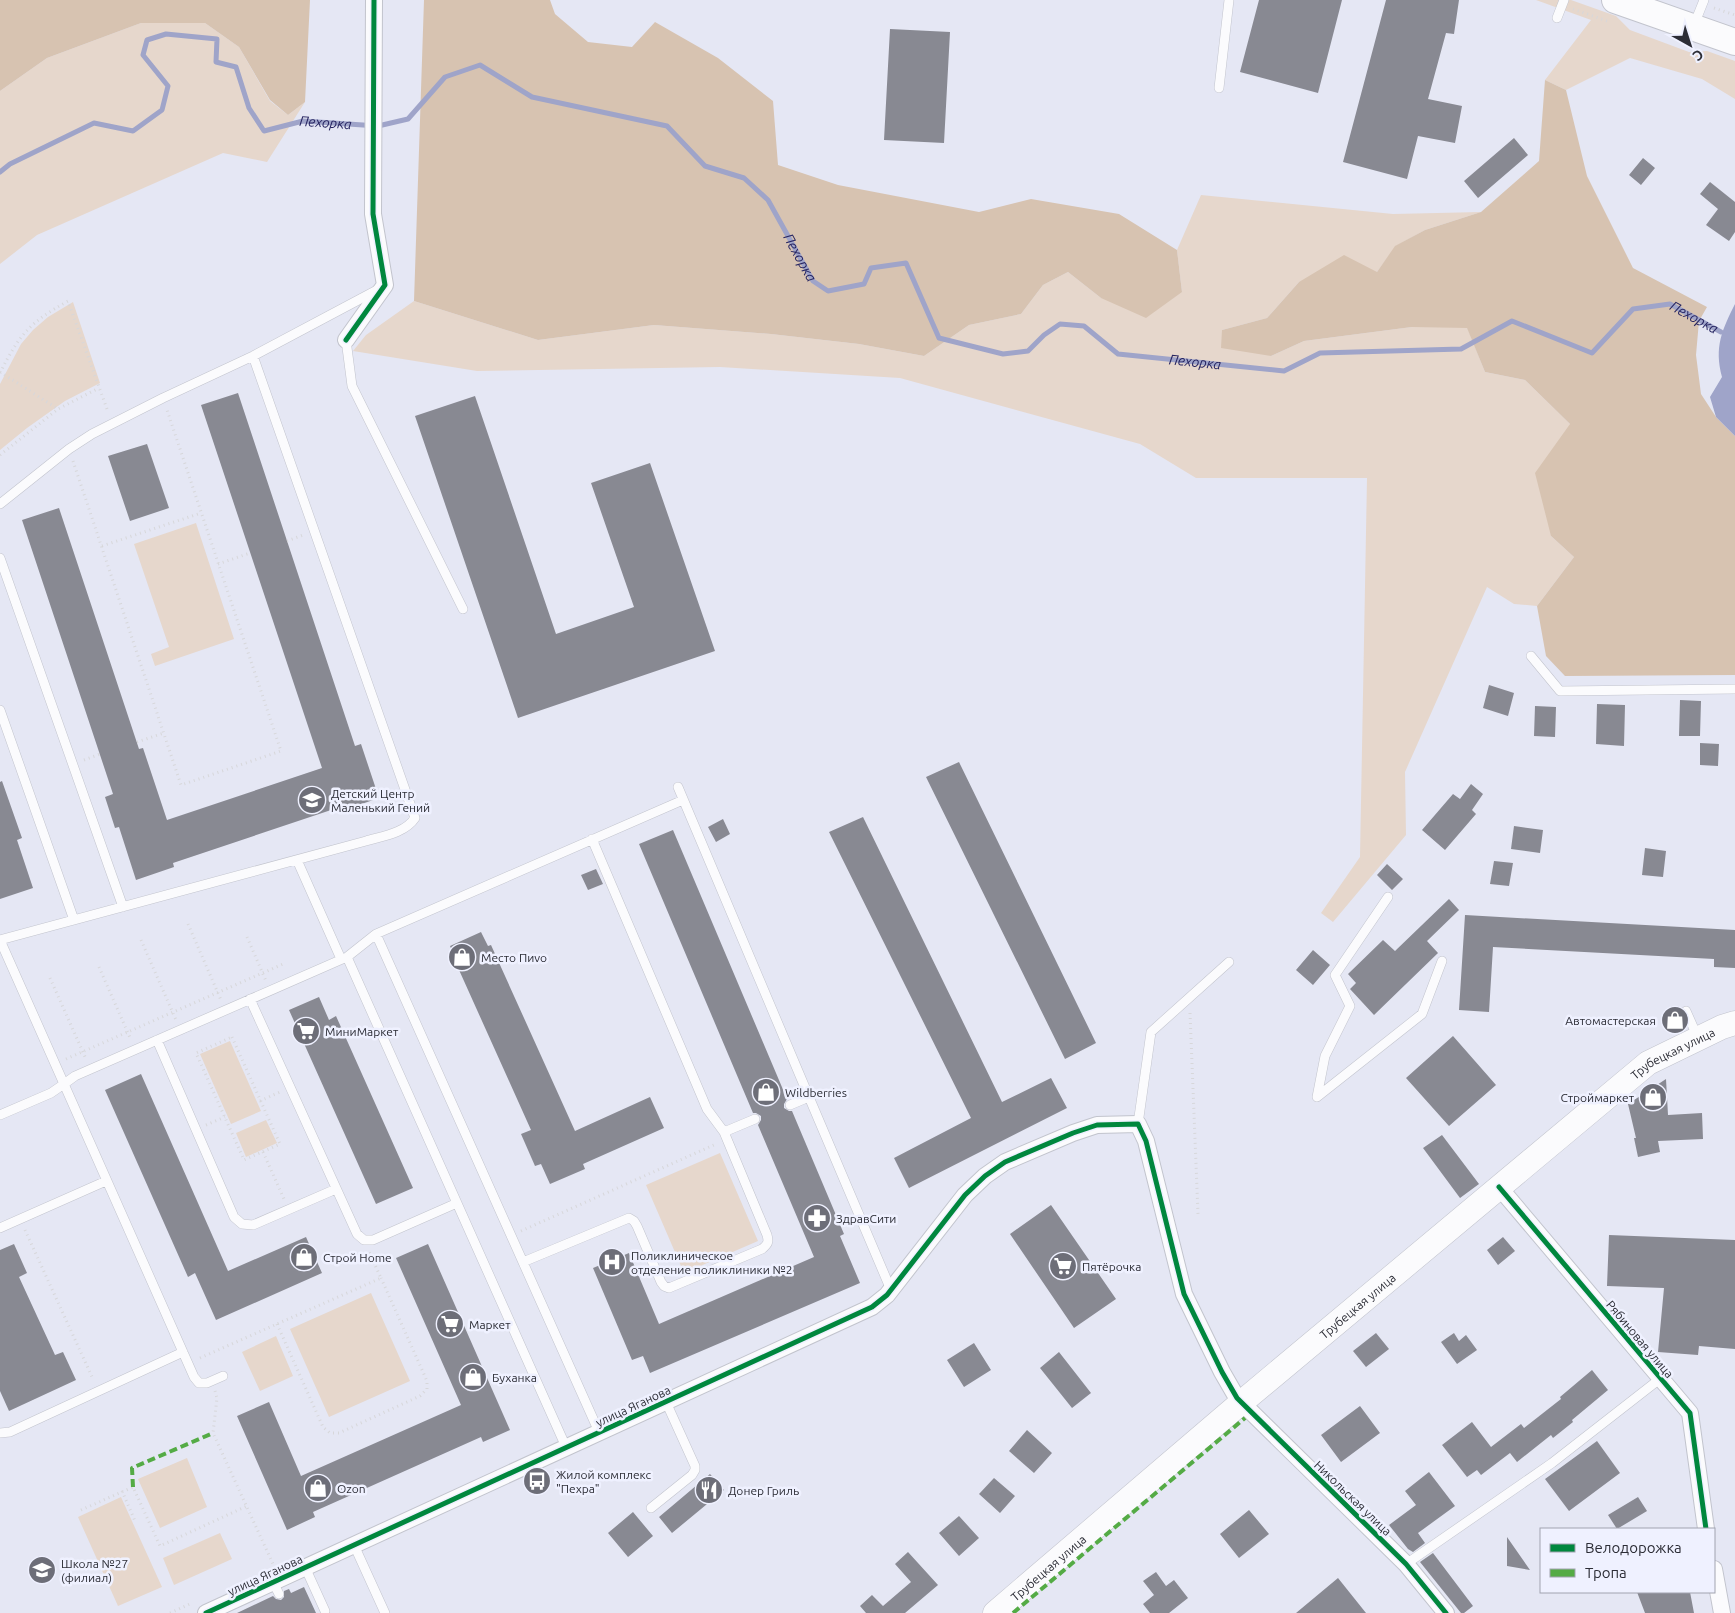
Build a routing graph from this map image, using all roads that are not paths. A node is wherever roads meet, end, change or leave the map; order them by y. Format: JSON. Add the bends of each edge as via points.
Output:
{"nodes":[{"id":1,"x":374,"y":0,"type":"edge"},
{"id":2,"x":1229,"y":0,"type":"edge"},
{"id":3,"x":1704,"y":0,"type":"edge"},
{"id":4,"x":1563,"y":2,"type":"edge"},
{"id":5,"x":1614,"y":12,"type":"edge"},
{"id":6,"x":1557,"y":18,"type":"dead end"},
{"id":7,"x":1693,"y":27,"type":"junction"},
{"id":8,"x":1735,"y":42,"type":"edge"},
{"id":9,"x":1219,"y":88,"type":"dead end"},
{"id":10,"x":385,"y":285,"type":"junction"},
{"id":11,"x":346,"y":340,"type":"joint"},
{"id":12,"x":253,"y":356,"type":"junction"},
{"id":13,"x":0,"y":504,"type":"edge"},
{"id":14,"x":0,"y":558,"type":"edge"},
{"id":15,"x":463,"y":608,"type":"dead end"},
{"id":16,"x":1531,"y":656,"type":"dead end"},
{"id":17,"x":1735,"y":689,"type":"edge"},
{"id":18,"x":0,"y":710,"type":"edge"},
{"id":19,"x":678,"y":787,"type":"dead end"},
{"id":20,"x":683,"y":800,"type":"junction"},
{"id":21,"x":592,"y":839,"type":"junction"},
{"id":22,"x":297,"y":860,"type":"junction"},
{"id":23,"x":1388,"y":897,"type":"dead end"},
{"id":24,"x":123,"y":907,"type":"junction"},
{"id":25,"x":74,"y":920,"type":"junction"},
{"id":26,"x":376,"y":934,"type":"junction"},
{"id":27,"x":0,"y":940,"type":"edge"},
{"id":28,"x":344,"y":958,"type":"junction"},
{"id":29,"x":1442,"y":961,"type":"dead end"},
{"id":30,"x":1229,"y":962,"type":"dead end"},
{"id":31,"x":250,"y":999,"type":"junction"},
{"id":32,"x":1686,"y":1011,"type":"dead end"},
{"id":33,"x":1735,"y":1023,"type":"edge"},
{"id":34,"x":1698,"y":1039,"type":"junction"},
{"id":35,"x":157,"y":1040,"type":"junction"},
{"id":36,"x":64,"y":1084,"type":"junction"},
{"id":37,"x":809,"y":1097,"type":"junction"},
{"id":38,"x":790,"y":1105,"type":"dead end"},
{"id":39,"x":0,"y":1115,"type":"edge"},
{"id":40,"x":755,"y":1119,"type":"dead end"},
{"id":41,"x":1138,"y":1124,"type":"junction"},
{"id":42,"x":725,"y":1136,"type":"junction"},
{"id":43,"x":106,"y":1181,"type":"junction"},
{"id":44,"x":1500,"y":1187,"type":"junction"},
{"id":45,"x":336,"y":1189,"type":"junction"},
{"id":46,"x":457,"y":1203,"type":"junction"},
{"id":47,"x":0,"y":1228,"type":"edge"},
{"id":48,"x":523,"y":1262,"type":"junction"},
{"id":49,"x":891,"y":1290,"type":"junction"},
{"id":50,"x":183,"y":1352,"type":"junction"},
{"id":51,"x":223,"y":1376,"type":"dead end"},
{"id":52,"x":1661,"y":1378,"type":"junction"},
{"id":53,"x":666,"y":1402,"type":"junction"},
{"id":54,"x":1241,"y":1402,"type":"junction"},
{"id":55,"x":599,"y":1432,"type":"junction"},
{"id":56,"x":0,"y":1433,"type":"edge"},
{"id":57,"x":566,"y":1448,"type":"junction"},
{"id":58,"x":651,"y":1508,"type":"dead end"},
{"id":59,"x":1706,"y":1528,"type":"edge"},
{"id":60,"x":354,"y":1545,"type":"junction"},
{"id":61,"x":1406,"y":1564,"type":"junction"},
{"id":62,"x":305,"y":1567,"type":"junction"},
{"id":63,"x":1715,"y":1574,"type":"edge"},
{"id":64,"x":325,"y":1611,"type":"dead end"},
{"id":65,"x":206,"y":1613,"type":"edge"},
{"id":66,"x":385,"y":1613,"type":"edge"},
{"id":67,"x":995,"y":1613,"type":"edge"},
{"id":68,"x":1446,"y":1613,"type":"edge"},
{"id":69,"x":1722,"y":1613,"type":"edge"}],
"edges":[{"from":1,"to":10,"type":"street","via":[[373,214]]},
{"from":2,"to":9,"type":"lane"},
{"from":3,"to":7,"type":"lane"},
{"from":4,"to":6,"type":"lane"},
{"from":5,"to":7,"type":"main road"},
{"from":7,"to":8,"type":"main road"},
{"from":10,"to":11,"type":"street"},
{"from":10,"to":12,"type":"lane"},
{"from":11,"to":15,"type":"lane","via":[[352,386]]},
{"from":12,"to":13,"type":"lane","via":[[92,434],[69,448]]},
{"from":12,"to":22,"type":"lane","via":[[415,818],[402,830]]},
{"from":14,"to":24,"type":"lane"},
{"from":16,"to":17,"type":"lane","via":[[1560,691]]},
{"from":18,"to":25,"type":"lane"},
{"from":19,"to":20,"type":"lane"},
{"from":20,"to":21,"type":"lane"},
{"from":20,"to":37,"type":"lane"},
{"from":21,"to":26,"type":"lane"},
{"from":21,"to":42,"type":"lane","via":[[707,1109]]},
{"from":22,"to":24,"type":"lane"},
{"from":22,"to":28,"type":"lane"},
{"from":23,"to":29,"type":"lane","via":[[1335,975],[1350,1006],[1325,1056],[1316,1097],[1422,1014]]},
{"from":24,"to":25,"type":"lane"},
{"from":25,"to":27,"type":"lane"},
{"from":26,"to":28,"type":"lane"},
{"from":26,"to":48,"type":"lane"},
{"from":27,"to":36,"type":"lane"},
{"from":28,"to":31,"type":"lane"},
{"from":28,"to":46,"type":"lane"},
{"from":30,"to":41,"type":"lane","via":[[1151,1032]]},
{"from":31,"to":35,"type":"lane"},
{"from":31,"to":45,"type":"lane"},
{"from":32,"to":34,"type":"lane"},
{"from":33,"to":34,"type":"main road","name":"Трубецкая улица"},
{"from":34,"to":44,"type":"main road","name":"Трубецкая улица","via":[[1648,1063]]},
{"from":35,"to":36,"type":"lane","via":[[75,1076]]},
{"from":35,"to":45,"type":"lane","via":[[234,1217],[242,1224],[253,1225]]},
{"from":36,"to":39,"type":"lane"},
{"from":36,"to":43,"type":"lane"},
{"from":37,"to":38,"type":"lane"},
{"from":37,"to":49,"type":"lane"},
{"from":40,"to":42,"type":"lane"},
{"from":41,"to":49,"type":"street","name":"улица Яганова","via":[[1097,1125],[1005,1162],[965,1195]]},
{"from":41,"to":54,"type":"street","name":"Никольская улица","via":[[1146,1141],[1184,1294],[1222,1372]]},
{"from":42,"to":48,"type":"lane","via":[[769,1240],[762,1249],[668,1288],[661,1282],[637,1226],[629,1218]]},
{"from":43,"to":47,"type":"lane"},
{"from":43,"to":50,"type":"lane"},
{"from":44,"to":52,"type":"street","name":"Рябиновая улица"},
{"from":44,"to":54,"type":"main road","name":"Трубецкая улица"},
{"from":45,"to":46,"type":"lane","via":[[357,1234],[364,1240],[373,1240]]},
{"from":46,"to":57,"type":"lane"},
{"from":48,"to":55,"type":"lane"},
{"from":49,"to":53,"type":"street","name":"улица Яганова","via":[[872,1307]]},
{"from":50,"to":51,"type":"lane","via":[[199,1383]]},
{"from":50,"to":56,"type":"lane","via":[[10,1432]]},
{"from":52,"to":59,"type":"street","name":"Рябиновая улица","via":[[1690,1413]]},
{"from":52,"to":61,"type":"lane","via":[[1552,1463]]},
{"from":53,"to":55,"type":"street","name":"улица Яганова"},
{"from":53,"to":58,"type":"lane","via":[[695,1470]]},
{"from":54,"to":61,"type":"street","name":"Никольская улица"},
{"from":54,"to":67,"type":"main road","name":"Трубецкая улица"},
{"from":55,"to":57,"type":"street","name":"улица Яганова"},
{"from":57,"to":60,"type":"street","name":"улица Яганова"},
{"from":60,"to":62,"type":"street","name":"улица Яганова"},
{"from":60,"to":66,"type":"lane"},
{"from":61,"to":68,"type":"street","name":"Никольская улица"},
{"from":62,"to":64,"type":"lane"},
{"from":62,"to":65,"type":"street","name":"улица Яганова","via":[[277,1585]]},
{"from":63,"to":69,"type":"street"}]}
